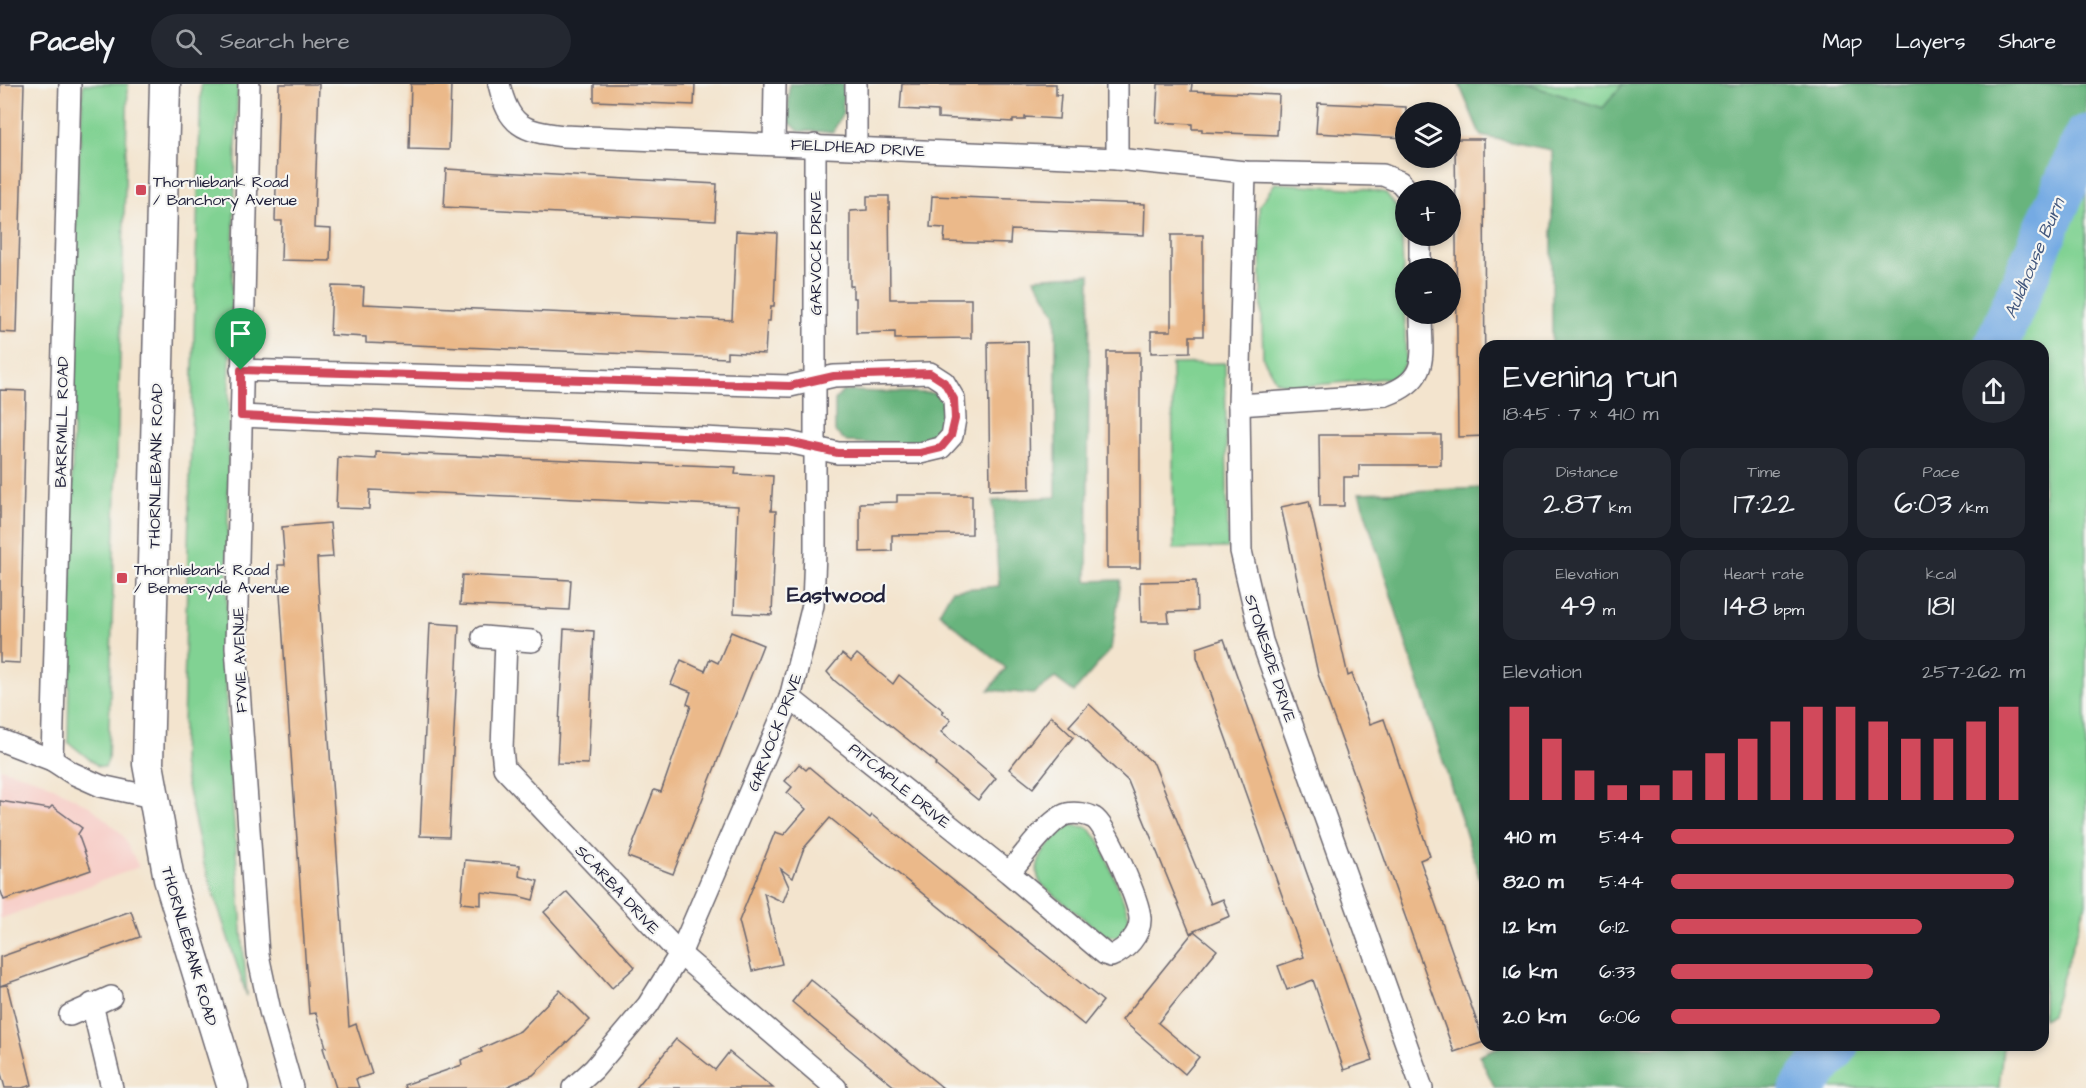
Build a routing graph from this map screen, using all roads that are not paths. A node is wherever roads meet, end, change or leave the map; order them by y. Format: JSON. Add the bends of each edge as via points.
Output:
{"nodes":[{"id":1,"x":70,"y":84,"type":"edge"},
{"id":2,"x":165,"y":84,"type":"edge"},
{"id":3,"x":249,"y":84,"type":"edge"},
{"id":4,"x":499,"y":84,"type":"edge"},
{"id":5,"x":775,"y":84,"type":"edge"},
{"id":6,"x":856,"y":84,"type":"edge"},
{"id":7,"x":1117,"y":84,"type":"edge"},
{"id":8,"x":774,"y":143,"type":"junction"},
{"id":9,"x":815,"y":146,"type":"junction"},
{"id":10,"x":856,"y":148,"type":"junction"},
{"id":11,"x":1117,"y":159,"type":"junction"},
{"id":12,"x":1245,"y":171,"type":"junction"},
{"id":13,"x":1395,"y":180,"type":"edge"},
{"id":14,"x":1420,"y":324,"type":"edge"},
{"id":15,"x":241,"y":370,"type":"junction"},
{"id":16,"x":815,"y":380,"type":"junction"},
{"id":17,"x":1239,"y":405,"type":"junction"},
{"id":18,"x":241,"y":416,"type":"junction"},
{"id":19,"x":816,"y":448,"type":"junction"},
{"id":20,"x":483,"y":638,"type":"dead end"},
{"id":21,"x":506,"y":640,"type":"junction"},
{"id":22,"x":532,"y":641,"type":"dead end"},
{"id":23,"x":790,"y":698,"type":"junction"},
{"id":24,"x":0,"y":740,"type":"edge"},
{"id":25,"x":52,"y":760,"type":"junction"},
{"id":26,"x":152,"y":797,"type":"junction"},
{"id":27,"x":1009,"y":873,"type":"junction"},
{"id":28,"x":680,"y":954,"type":"junction"},
{"id":29,"x":70,"y":1015,"type":"dead end"},
{"id":30,"x":112,"y":1088,"type":"edge"},
{"id":31,"x":233,"y":1088,"type":"edge"},
{"id":32,"x":292,"y":1088,"type":"edge"},
{"id":33,"x":573,"y":1088,"type":"edge"},
{"id":34,"x":836,"y":1088,"type":"edge"},
{"id":35,"x":1422,"y":1088,"type":"edge"}],
"edges":[{"from":1,"to":25,"type":"street","name":"BARRMILL ROAD"},
{"from":2,"to":26,"type":"main road","name":"THORNLIEBANK ROAD","via":[[148,764]]},
{"from":3,"to":15,"type":"street","name":"FYVIE AVENUE"},
{"from":4,"to":8,"type":"street","name":"FIELDHEAD DRIVE","via":[[505,110],[531,132]]},
{"from":5,"to":8,"type":"street"},
{"from":6,"to":10,"type":"street"},
{"from":7,"to":11,"type":"street"},
{"from":8,"to":9,"type":"street","name":"FIELDHEAD DRIVE"},
{"from":9,"to":10,"type":"street","name":"FIELDHEAD DRIVE"},
{"from":9,"to":16,"type":"street","name":"GARVOCK DRIVE"},
{"from":10,"to":11,"type":"street","name":"FIELDHEAD DRIVE"},
{"from":11,"to":12,"type":"street","name":"FIELDHEAD DRIVE"},
{"from":12,"to":13,"type":"street","name":"FIELDHEAD DRIVE","via":[[1383,175]]},
{"from":12,"to":17,"type":"street","name":"STONESIDE DRIVE"},
{"from":14,"to":17,"type":"street","via":[[1418,375],[1405,388],[1386,395]]},
{"from":15,"to":16,"type":"street","via":[[790,386]]},
{"from":15,"to":18,"type":"street","name":"FYVIE AVENUE"},
{"from":16,"to":19,"type":"street","name":"GARVOCK DRIVE"},
{"from":16,"to":19,"type":"street","via":[[930,373],[944,382],[954,399],[955,419],[951,436],[941,448],[920,453],[838,453]]},
{"from":17,"to":35,"type":"street","name":"STONESIDE DRIVE","via":[[1239,542],[1250,594],[1263,641]]},
{"from":18,"to":19,"type":"street","via":[[788,442]]},
{"from":18,"to":32,"type":"street","name":"FYVIE AVENUE","via":[[236,647],[258,955]]},
{"from":19,"to":23,"type":"street","name":"GARVOCK DRIVE","via":[[813,605]]},
{"from":20,"to":21,"type":"street"},
{"from":21,"to":22,"type":"street"},
{"from":21,"to":28,"type":"street","name":"SCARBA DRIVE","via":[[504,768]]},
{"from":23,"to":27,"type":"street","name":"PITCAPLE DRIVE"},
{"from":23,"to":28,"type":"street","name":"GARVOCK DRIVE"},
{"from":24,"to":25,"type":"street"},
{"from":25,"to":26,"type":"street","via":[[101,786]]},
{"from":26,"to":31,"type":"main road","name":"THORNLIEBANK ROAD","via":[[169,879]]},
{"from":27,"to":27,"type":"street","name":"PITCAPLE DRIVE","via":[[1057,819],[1082,813],[1095,818],[1104,829],[1133,895],[1140,917],[1138,930],[1120,953],[1105,954]]},
{"from":28,"to":33,"type":"street","name":"GARVOCK DRIVE","via":[[648,1005]]},
{"from":28,"to":34,"type":"street","name":"SCARBA DRIVE"},
{"from":29,"to":30,"type":"street","via":[[101,1001]]}]}
